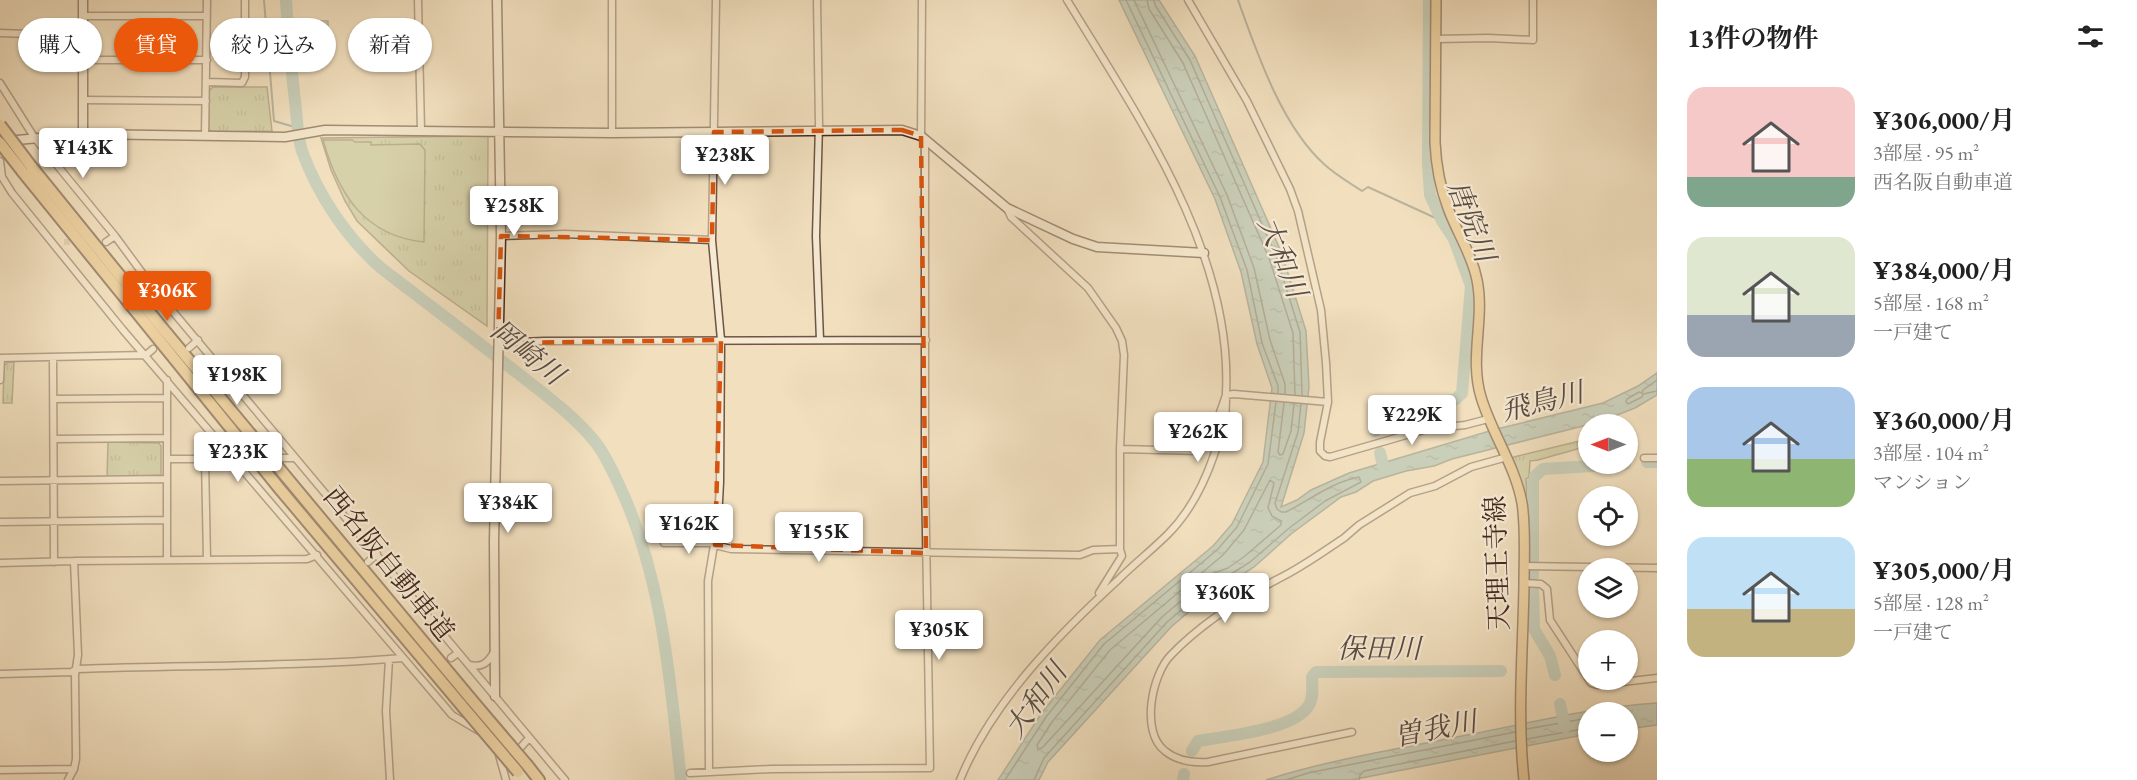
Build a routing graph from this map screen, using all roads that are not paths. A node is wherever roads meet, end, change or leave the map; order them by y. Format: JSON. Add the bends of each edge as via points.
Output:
{"nodes":[{"id":1,"x":83,"y":0,"type":"edge"},
{"id":2,"x":207,"y":0,"type":"edge"},
{"id":3,"x":245,"y":0,"type":"edge"},
{"id":4,"x":418,"y":0,"type":"edge"},
{"id":5,"x":497,"y":0,"type":"edge"},
{"id":6,"x":612,"y":0,"type":"edge"},
{"id":7,"x":716,"y":0,"type":"edge"},
{"id":8,"x":817,"y":0,"type":"edge"},
{"id":9,"x":922,"y":0,"type":"edge"},
{"id":10,"x":1067,"y":0,"type":"edge"},
{"id":11,"x":1188,"y":0,"type":"edge"},
{"id":12,"x":1436,"y":0,"type":"edge"},
{"id":13,"x":1533,"y":0,"type":"edge"},
{"id":14,"x":83,"y":16,"type":"joint"},
{"id":15,"x":207,"y":16,"type":"junction"},
{"id":16,"x":0,"y":33,"type":"edge"},
{"id":17,"x":18,"y":34,"type":"edge"},
{"id":18,"x":1436,"y":39,"type":"junction"},
{"id":19,"x":102,"y":60,"type":"edge"},
{"id":20,"x":207,"y":60,"type":"junction"},
{"id":21,"x":83,"y":72,"type":"edge"},
{"id":22,"x":207,"y":82,"type":"junction"},
{"id":23,"x":0,"y":83,"type":"edge"},
{"id":24,"x":83,"y":100,"type":"junction"},
{"id":25,"x":206,"y":101,"type":"junction"},
{"id":26,"x":0,"y":125,"type":"edge"},
{"id":27,"x":421,"y":130,"type":"junction"},
{"id":28,"x":498,"y":131,"type":"junction"},
{"id":29,"x":714,"y":132,"type":"junction"},
{"id":30,"x":817,"y":132,"type":"junction"},
{"id":31,"x":612,"y":133,"type":"junction"},
{"id":32,"x":83,"y":134,"type":"junction"},
{"id":33,"x":206,"y":136,"type":"junction"},
{"id":34,"x":29,"y":138,"type":"junction"},
{"id":35,"x":923,"y":138,"type":"junction"},
{"id":36,"x":0,"y":142,"type":"edge"},
{"id":37,"x":0,"y":155,"type":"edge"},
{"id":38,"x":0,"y":161,"type":"edge"},
{"id":39,"x":27,"y":168,"type":"junction"},
{"id":40,"x":1006,"y":208,"type":"junction"},
{"id":41,"x":115,"y":236,"type":"junction"},
{"id":42,"x":501,"y":236,"type":"junction"},
{"id":43,"x":712,"y":240,"type":"junction"},
{"id":44,"x":106,"y":242,"type":"dead end"},
{"id":45,"x":1204,"y":253,"type":"junction"},
{"id":46,"x":198,"y":340,"type":"junction"},
{"id":47,"x":721,"y":340,"type":"junction"},
{"id":48,"x":820,"y":340,"type":"junction"},
{"id":49,"x":926,"y":340,"type":"junction"},
{"id":50,"x":498,"y":344,"type":"junction"},
{"id":51,"x":189,"y":348,"type":"dead end"},
{"id":52,"x":153,"y":349,"type":"dead end"},
{"id":53,"x":146,"y":356,"type":"junction"},
{"id":54,"x":53,"y":357,"type":"junction"},
{"id":55,"x":1,"y":358,"type":"edge"},
{"id":56,"x":0,"y":380,"type":"edge"},
{"id":57,"x":167,"y":380,"type":"junction"},
{"id":58,"x":1226,"y":395,"type":"junction"},
{"id":59,"x":167,"y":398,"type":"junction"},
{"id":60,"x":54,"y":399,"type":"junction"},
{"id":61,"x":1329,"y":402,"type":"junction"},
{"id":62,"x":1489,"y":420,"type":"junction"},
{"id":63,"x":167,"y":438,"type":"junction"},
{"id":64,"x":54,"y":439,"type":"junction"},
{"id":65,"x":1120,"y":448,"type":"junction"},
{"id":66,"x":1507,"y":456,"type":"junction"},
{"id":67,"x":231,"y":458,"type":"junction"},
{"id":68,"x":281,"y":458,"type":"dead end"},
{"id":69,"x":295,"y":458,"type":"junction"},
{"id":70,"x":1644,"y":458,"type":"dead end"},
{"id":71,"x":1657,"y":458,"type":"edge"},
{"id":72,"x":167,"y":459,"type":"junction"},
{"id":73,"x":205,"y":459,"type":"junction"},
{"id":74,"x":246,"y":459,"type":"dead end"},
{"id":75,"x":167,"y":479,"type":"junction"},
{"id":76,"x":0,"y":481,"type":"edge"},
{"id":77,"x":53,"y":481,"type":"junction"},
{"id":78,"x":167,"y":520,"type":"junction"},
{"id":79,"x":0,"y":522,"type":"edge"},
{"id":80,"x":54,"y":522,"type":"junction"},
{"id":81,"x":664,"y":543,"type":"dead end"},
{"id":82,"x":715,"y":544,"type":"junction"},
{"id":83,"x":1120,"y":549,"type":"junction"},
{"id":84,"x":926,"y":553,"type":"junction"},
{"id":85,"x":377,"y":554,"type":"junction"},
{"id":86,"x":317,"y":555,"type":"junction"},
{"id":87,"x":167,"y":560,"type":"junction"},
{"id":88,"x":207,"y":560,"type":"junction"},
{"id":89,"x":74,"y":561,"type":"junction"},
{"id":90,"x":332,"y":561,"type":"dead end"},
{"id":91,"x":54,"y":562,"type":"junction"},
{"id":92,"x":368,"y":562,"type":"dead end"},
{"id":93,"x":0,"y":563,"type":"edge"},
{"id":94,"x":326,"y":566,"type":"junction"},
{"id":95,"x":1524,"y":566,"type":"junction"},
{"id":96,"x":1657,"y":568,"type":"edge"},
{"id":97,"x":1524,"y":583,"type":"junction"},
{"id":98,"x":1087,"y":609,"type":"junction"},
{"id":99,"x":495,"y":651,"type":"junction"},
{"id":100,"x":458,"y":652,"type":"junction"},
{"id":101,"x":403,"y":658,"type":"junction"},
{"id":102,"x":451,"y":658,"type":"dead end"},
{"id":103,"x":389,"y":659,"type":"junction"},
{"id":104,"x":469,"y":665,"type":"junction"},
{"id":105,"x":76,"y":669,"type":"junction"},
{"id":106,"x":0,"y":674,"type":"edge"},
{"id":107,"x":1657,"y":678,"type":"edge"},
{"id":108,"x":495,"y":696,"type":"junction"},
{"id":109,"x":1352,"y":732,"type":"dead end"},
{"id":110,"x":529,"y":738,"type":"junction"},
{"id":111,"x":502,"y":767,"type":"junction"},
{"id":112,"x":74,"y":769,"type":"junction"},
{"id":113,"x":0,"y":770,"type":"edge"},
{"id":114,"x":690,"y":772,"type":"dead end"},
{"id":115,"x":709,"y":772,"type":"junction"},
{"id":116,"x":523,"y":773,"type":"edge"},
{"id":117,"x":68,"y":780,"type":"edge"},
{"id":118,"x":390,"y":780,"type":"edge"},
{"id":119,"x":506,"y":780,"type":"edge"},
{"id":120,"x":539,"y":780,"type":"edge"},
{"id":121,"x":565,"y":780,"type":"edge"},
{"id":122,"x":960,"y":780,"type":"edge"},
{"id":123,"x":1524,"y":780,"type":"edge"}],
"edges":[{"from":1,"to":14,"type":"street"},
{"from":2,"to":15,"type":"street"},
{"from":3,"to":22,"type":"street","via":[[245,77],[242,83]]},
{"from":4,"to":27,"type":"street"},
{"from":5,"to":28,"type":"street"},
{"from":6,"to":31,"type":"street"},
{"from":7,"to":29,"type":"street"},
{"from":8,"to":30,"type":"street"},
{"from":9,"to":35,"type":"street"},
{"from":10,"to":45,"type":"street","via":[[1161,159]]},
{"from":11,"to":61,"type":"street","via":[[1247,101],[1298,211],[1321,310]]},
{"from":12,"to":18,"type":"main road","name":"天理王寺線"},
{"from":13,"to":18,"type":"street","via":[[1533,40]]},
{"from":14,"to":15,"type":"street"},
{"from":15,"to":20,"type":"street"},
{"from":16,"to":17,"type":"street"},
{"from":18,"to":62,"type":"main road","name":"天理王寺線","via":[[1436,165],[1448,210],[1477,279],[1477,379]]},
{"from":19,"to":20,"type":"street"},
{"from":20,"to":22,"type":"street"},
{"from":21,"to":24,"type":"street"},
{"from":22,"to":25,"type":"street"},
{"from":23,"to":34,"type":"street"},
{"from":24,"to":25,"type":"street"},
{"from":24,"to":32,"type":"street"},
{"from":25,"to":33,"type":"street"},
{"from":26,"to":39,"type":"highway","name":"西名阪自動車道","bridge":true},
{"from":27,"to":28,"type":"street"},
{"from":27,"to":33,"type":"street"},
{"from":28,"to":31,"type":"street"},
{"from":28,"to":42,"type":"street"},
{"from":29,"to":30,"type":"street"},
{"from":29,"to":31,"type":"street"},
{"from":29,"to":43,"type":"street"},
{"from":30,"to":35,"type":"street","via":[[902,130]]},
{"from":30,"to":48,"type":"street"},
{"from":32,"to":33,"type":"street"},
{"from":32,"to":34,"type":"street"},
{"from":34,"to":36,"type":"street"},
{"from":34,"to":37,"type":"street"},
{"from":34,"to":41,"type":"street"},
{"from":35,"to":40,"type":"street"},
{"from":35,"to":49,"type":"street"},
{"from":36,"to":39,"type":"highway","name":"西名阪自動車道","bridge":true},
{"from":38,"to":53,"type":"street","via":[[2,177],[12,193],[61,245]]},
{"from":39,"to":116,"type":"highway","name":"西名阪自動車道","bridge":true,"via":[[279,488]]},
{"from":40,"to":45,"type":"street","via":[[1097,247]]},
{"from":40,"to":65,"type":"street","via":[[1088,288],[1116,328],[1124,355]]},
{"from":41,"to":44,"type":"street"},
{"from":41,"to":46,"type":"street"},
{"from":42,"to":43,"type":"street","via":[[566,234]]},
{"from":42,"to":50,"type":"street"},
{"from":43,"to":47,"type":"street"},
{"from":45,"to":58,"type":"street","via":[[1222,323]]},
{"from":46,"to":51,"type":"street"},
{"from":46,"to":69,"type":"street"},
{"from":47,"to":48,"type":"street"},
{"from":47,"to":50,"type":"street"},
{"from":47,"to":82,"type":"street","via":[[720,482]]},
{"from":48,"to":49,"type":"street"},
{"from":49,"to":84,"type":"street"},
{"from":50,"to":99,"type":"street"},
{"from":52,"to":53,"type":"street"},
{"from":53,"to":54,"type":"street"},
{"from":53,"to":57,"type":"street"},
{"from":54,"to":55,"type":"street"},
{"from":54,"to":60,"type":"street"},
{"from":55,"to":56,"type":"street"},
{"from":57,"to":59,"type":"street"},
{"from":57,"to":67,"type":"street"},
{"from":58,"to":61,"type":"street"},
{"from":58,"to":65,"type":"street","via":[[1217,422],[1200,451]]},
{"from":58,"to":98,"type":"street","via":[[1224,425],[1191,507],[1169,533]]},
{"from":59,"to":60,"type":"street"},
{"from":59,"to":63,"type":"street"},
{"from":60,"to":64,"type":"street"},
{"from":61,"to":62,"type":"street","via":[[1320,451],[1330,457],[1427,429]]},
{"from":62,"to":66,"type":"main road","name":"天理王寺線"},
{"from":63,"to":64,"type":"street"},
{"from":63,"to":72,"type":"street"},
{"from":64,"to":77,"type":"street"},
{"from":65,"to":83,"type":"street"},
{"from":66,"to":95,"type":"main road","name":"天理王寺線","via":[[1522,505]]},
{"from":66,"to":109,"type":"street","via":[[1410,494],[1214,617],[1170,656],[1153,690],[1153,732],[1158,743],[1164,751],[1193,763]]},
{"from":67,"to":73,"type":"street"},
{"from":67,"to":74,"type":"street"},
{"from":67,"to":86,"type":"street"},
{"from":68,"to":69,"type":"street"},
{"from":69,"to":85,"type":"street"},
{"from":70,"to":71,"type":"street"},
{"from":72,"to":73,"type":"street"},
{"from":72,"to":75,"type":"street"},
{"from":73,"to":88,"type":"street"},
{"from":75,"to":77,"type":"street"},
{"from":75,"to":78,"type":"street"},
{"from":76,"to":77,"type":"street"},
{"from":77,"to":80,"type":"street"},
{"from":78,"to":80,"type":"street"},
{"from":78,"to":87,"type":"street"},
{"from":79,"to":80,"type":"street"},
{"from":80,"to":91,"type":"street"},
{"from":81,"to":82,"type":"street"},
{"from":82,"to":84,"type":"street","via":[[731,549]]},
{"from":82,"to":115,"type":"street","via":[[708,581]]},
{"from":83,"to":84,"type":"street","via":[[1093,550],[1080,555]]},
{"from":83,"to":98,"type":"street","via":[[1122,556]]},
{"from":84,"to":115,"type":"street","via":[[930,768]]},
{"from":85,"to":92,"type":"street"},
{"from":85,"to":100,"type":"street"},
{"from":86,"to":88,"type":"street","via":[[307,559]]},
{"from":86,"to":94,"type":"street"},
{"from":87,"to":88,"type":"street"},
{"from":87,"to":89,"type":"street"},
{"from":89,"to":91,"type":"street"},
{"from":89,"to":105,"type":"street"},
{"from":90,"to":94,"type":"street"},
{"from":91,"to":93,"type":"street"},
{"from":94,"to":101,"type":"street"},
{"from":95,"to":96,"type":"street"},
{"from":95,"to":97,"type":"main road","name":"天理王寺線"},
{"from":97,"to":107,"type":"street","via":[[1547,588],[1550,620],[1591,683]]},
{"from":97,"to":123,"type":"main road","name":"天理王寺線","via":[[1520,700]]},
{"from":98,"to":122,"type":"street","via":[[1022,679],[989,725]]},
{"from":99,"to":104,"type":"street","via":[[483,666]]},
{"from":99,"to":108,"type":"street"},
{"from":100,"to":102,"type":"street"},
{"from":100,"to":104,"type":"street"},
{"from":101,"to":103,"type":"street"},
{"from":101,"to":111,"type":"street","via":[[411,662],[452,715],[473,727],[498,752]]},
{"from":103,"to":105,"type":"street","via":[[269,666]]},
{"from":103,"to":118,"type":"street"},
{"from":104,"to":108,"type":"street"},
{"from":105,"to":106,"type":"street"},
{"from":105,"to":112,"type":"street"},
{"from":108,"to":110,"type":"street"},
{"from":110,"to":111,"type":"street"},
{"from":110,"to":121,"type":"street"},
{"from":111,"to":119,"type":"street"},
{"from":112,"to":113,"type":"street"},
{"from":112,"to":117,"type":"street"},
{"from":114,"to":115,"type":"street"},
{"from":116,"to":120,"type":"highway","name":"西名阪自動車道"}]}
